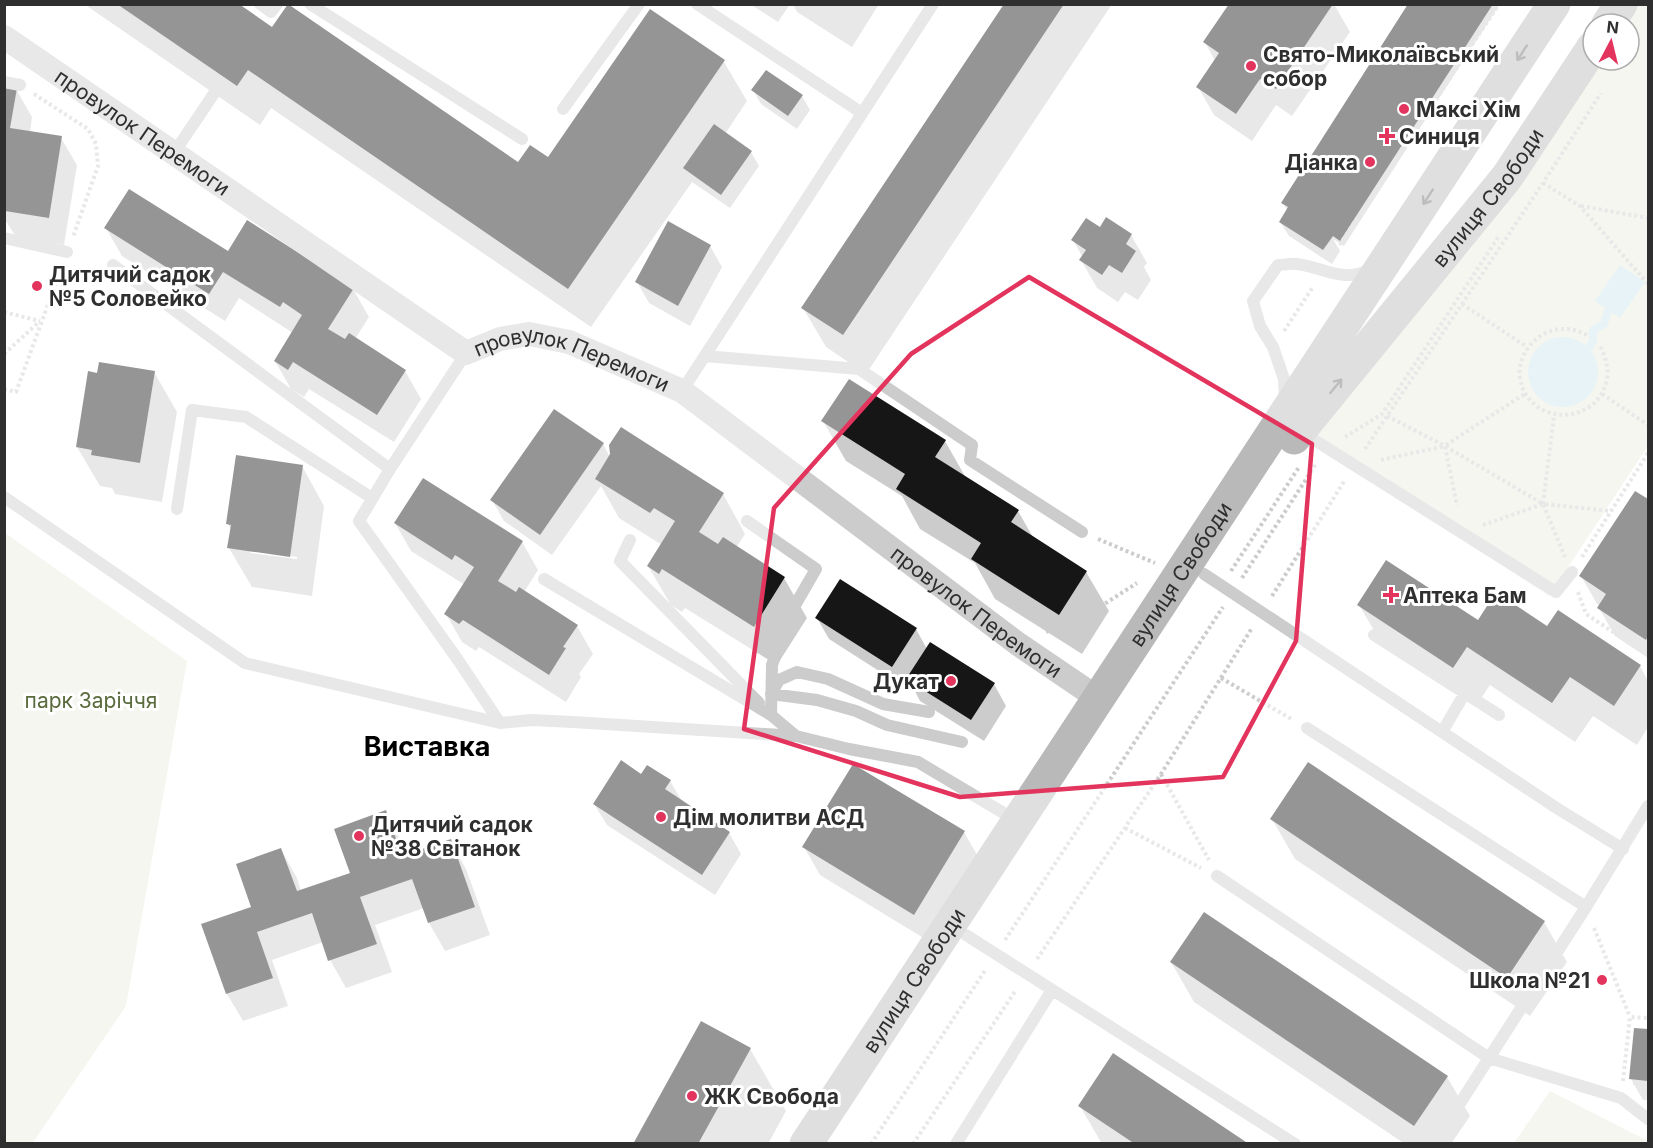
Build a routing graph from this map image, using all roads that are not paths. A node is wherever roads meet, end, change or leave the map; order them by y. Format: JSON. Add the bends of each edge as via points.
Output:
{"nodes":[{"id":1,"x":260,"y":4,"type":"edge"},
{"id":2,"x":277,"y":4,"type":"edge"},
{"id":3,"x":310,"y":4,"type":"edge"},
{"id":4,"x":639,"y":4,"type":"edge"},
{"id":5,"x":697,"y":4,"type":"edge"},
{"id":6,"x":933,"y":4,"type":"edge"},
{"id":7,"x":1554,"y":4,"type":"edge"},
{"id":8,"x":4,"y":37,"type":"edge"},
{"id":9,"x":1581,"y":65,"type":"edge"},
{"id":10,"x":4,"y":82,"type":"edge"},
{"id":11,"x":20,"y":85,"type":"road end"},
{"id":12,"x":217,"y":89,"type":"dead end"},
{"id":13,"x":563,"y":109,"type":"dead end"},
{"id":14,"x":862,"y":113,"type":"junction"},
{"id":15,"x":522,"y":139,"type":"dead end"},
{"id":16,"x":1460,"y":148,"type":"junction"},
{"id":17,"x":174,"y":153,"type":"junction"},
{"id":18,"x":1508,"y":177,"type":"junction"},
{"id":19,"x":4,"y":237,"type":"edge"},
{"id":20,"x":68,"y":252,"type":"road end"},
{"id":21,"x":1385,"y":262,"type":"junction"},
{"id":22,"x":113,"y":266,"type":"dead end"},
{"id":23,"x":466,"y":353,"type":"junction"},
{"id":24,"x":705,"y":356,"type":"junction"},
{"id":25,"x":682,"y":391,"type":"junction"},
{"id":26,"x":1300,"y":429,"type":"junction"},
{"id":27,"x":390,"y":469,"type":"junction"},
{"id":28,"x":1240,"y":485,"type":"junction"},
{"id":29,"x":4,"y":497,"type":"edge"},
{"id":30,"x":372,"y":498,"type":"junction"},
{"id":31,"x":177,"y":509,"type":"dead end"},
{"id":32,"x":747,"y":521,"type":"dead end"},
{"id":33,"x":1082,"y":531,"type":"road end"},
{"id":34,"x":630,"y":540,"type":"dead end"},
{"id":35,"x":1572,"y":572,"type":"road end"},
{"id":36,"x":544,"y":579,"type":"dead end"},
{"id":37,"x":1213,"y":580,"type":"junction"},
{"id":38,"x":1374,"y":635,"type":"dead end"},
{"id":39,"x":1465,"y":693,"type":"junction"},
{"id":40,"x":771,"y":694,"type":"junction"},
{"id":41,"x":1099,"y":699,"type":"junction"},
{"id":42,"x":929,"y":712,"type":"dead end"},
{"id":43,"x":771,"y":715,"type":"junction"},
{"id":44,"x":1499,"y":715,"type":"dead end"},
{"id":45,"x":500,"y":723,"type":"junction"},
{"id":46,"x":1306,"y":728,"type":"road end"},
{"id":47,"x":1442,"y":732,"type":"junction"},
{"id":48,"x":796,"y":736,"type":"junction"},
{"id":49,"x":962,"y":742,"type":"dead end"},
{"id":50,"x":1648,"y":806,"type":"edge"},
{"id":51,"x":1018,"y":821,"type":"junction"},
{"id":52,"x":1623,"y":849,"type":"junction"},
{"id":53,"x":1218,"y":876,"type":"road end"},
{"id":54,"x":1586,"y":907,"type":"junction"},
{"id":55,"x":966,"y":935,"type":"junction"},
{"id":56,"x":1052,"y":990,"type":"junction"},
{"id":57,"x":1489,"y":1058,"type":"junction"},
{"id":58,"x":1648,"y":1119,"type":"edge"},
{"id":59,"x":806,"y":1143,"type":"edge"},
{"id":60,"x":829,"y":1143,"type":"edge"},
{"id":61,"x":956,"y":1143,"type":"edge"},
{"id":62,"x":1295,"y":1143,"type":"edge"},
{"id":63,"x":1434,"y":1143,"type":"edge"}],
"edges":[{"from":1,"to":2,"type":"lane","via":[[271,12]]},
{"from":3,"to":15,"type":"lane"},
{"from":4,"to":13,"type":"lane"},
{"from":5,"to":14,"type":"lane"},
{"from":6,"to":14,"type":"lane"},
{"from":7,"to":16,"type":"main road","name":"вулиця Свободи","one_way":true},
{"from":8,"to":17,"type":"street","name":"провулок Перемоги"},
{"from":9,"to":18,"type":"main road","name":"вулиця Свободи"},
{"from":10,"to":11,"type":"lane"},
{"from":12,"to":17,"type":"lane"},
{"from":14,"to":24,"type":"lane"},
{"from":16,"to":18,"type":"main road","via":[[1458,171],[1462,183],[1472,190],[1485,192]]},
{"from":16,"to":21,"type":"main road","name":"вулиця Свободи","one_way":true},
{"from":17,"to":23,"type":"street","name":"провулок Перемоги"},
{"from":26,"to":18,"type":"main road","name":"вулиця Свободи","one_way":true},
{"from":19,"to":20,"type":"lane"},
{"from":21,"to":26,"type":"main road","name":"вулиця Свободи"},
{"from":21,"to":26,"type":"lane","via":[[1364,273],[1337,275],[1297,264],[1278,265],[1253,301]]},
{"from":22,"to":27,"type":"lane"},
{"from":23,"to":25,"type":"street","name":"провулок Перемоги","via":[[500,339],[529,334],[569,342]]},
{"from":23,"to":27,"type":"lane"},
{"from":24,"to":25,"type":"lane"},
{"from":24,"to":33,"type":"lane","via":[[859,369],[972,445],[970,460]]},
{"from":25,"to":41,"type":"street","name":"провулок Перемоги","via":[[1018,644]]},
{"from":26,"to":28,"type":"main road","name":"вулиця Свободи"},
{"from":26,"to":35,"type":"lane","via":[[1556,592]]},
{"from":26,"to":37,"type":"main road","name":"вулиця Свободи"},
{"from":27,"to":30,"type":"lane"},
{"from":28,"to":37,"type":"main road","via":[[1243,498],[1199,565]]},
{"from":28,"to":41,"type":"main road","name":"вулиця Свободи"},
{"from":29,"to":45,"type":"lane","via":[[245,663]]},
{"from":30,"to":31,"type":"lane","via":[[246,417],[192,410]]},
{"from":30,"to":45,"type":"lane","via":[[358,521]]},
{"from":32,"to":40,"type":"lane","via":[[816,569],[790,614],[772,664]]},
{"from":34,"to":43,"type":"lane","via":[[620,561]]},
{"from":36,"to":43,"type":"lane"},
{"from":37,"to":47,"type":"lane"},
{"from":37,"to":55,"type":"main road","name":"вулиця Свободи"},
{"from":38,"to":39,"type":"lane"},
{"from":39,"to":44,"type":"lane"},
{"from":39,"to":47,"type":"lane"},
{"from":40,"to":42,"type":"lane","via":[[779,680],[797,672],[828,679],[883,704]]},
{"from":40,"to":43,"type":"lane"},
{"from":40,"to":49,"type":"lane","via":[[817,700],[887,725]]},
{"from":41,"to":51,"type":"main road","name":"вулиця Свободи"},
{"from":43,"to":48,"type":"lane"},
{"from":45,"to":48,"type":"lane","via":[[532,720]]},
{"from":46,"to":54,"type":"lane"},
{"from":47,"to":52,"type":"lane"},
{"from":48,"to":51,"type":"lane","via":[[918,762]]},
{"from":50,"to":52,"type":"lane"},
{"from":51,"to":59,"type":"main road","name":"вулиця Свободи"},
{"from":52,"to":54,"type":"lane"},
{"from":53,"to":57,"type":"lane"},
{"from":54,"to":57,"type":"lane"},
{"from":55,"to":56,"type":"lane"},
{"from":55,"to":60,"type":"main road","name":"вулиця Свободи"},
{"from":56,"to":61,"type":"lane"},
{"from":56,"to":62,"type":"lane"},
{"from":57,"to":58,"type":"lane","via":[[1621,1098]]},
{"from":57,"to":63,"type":"lane"}]}
